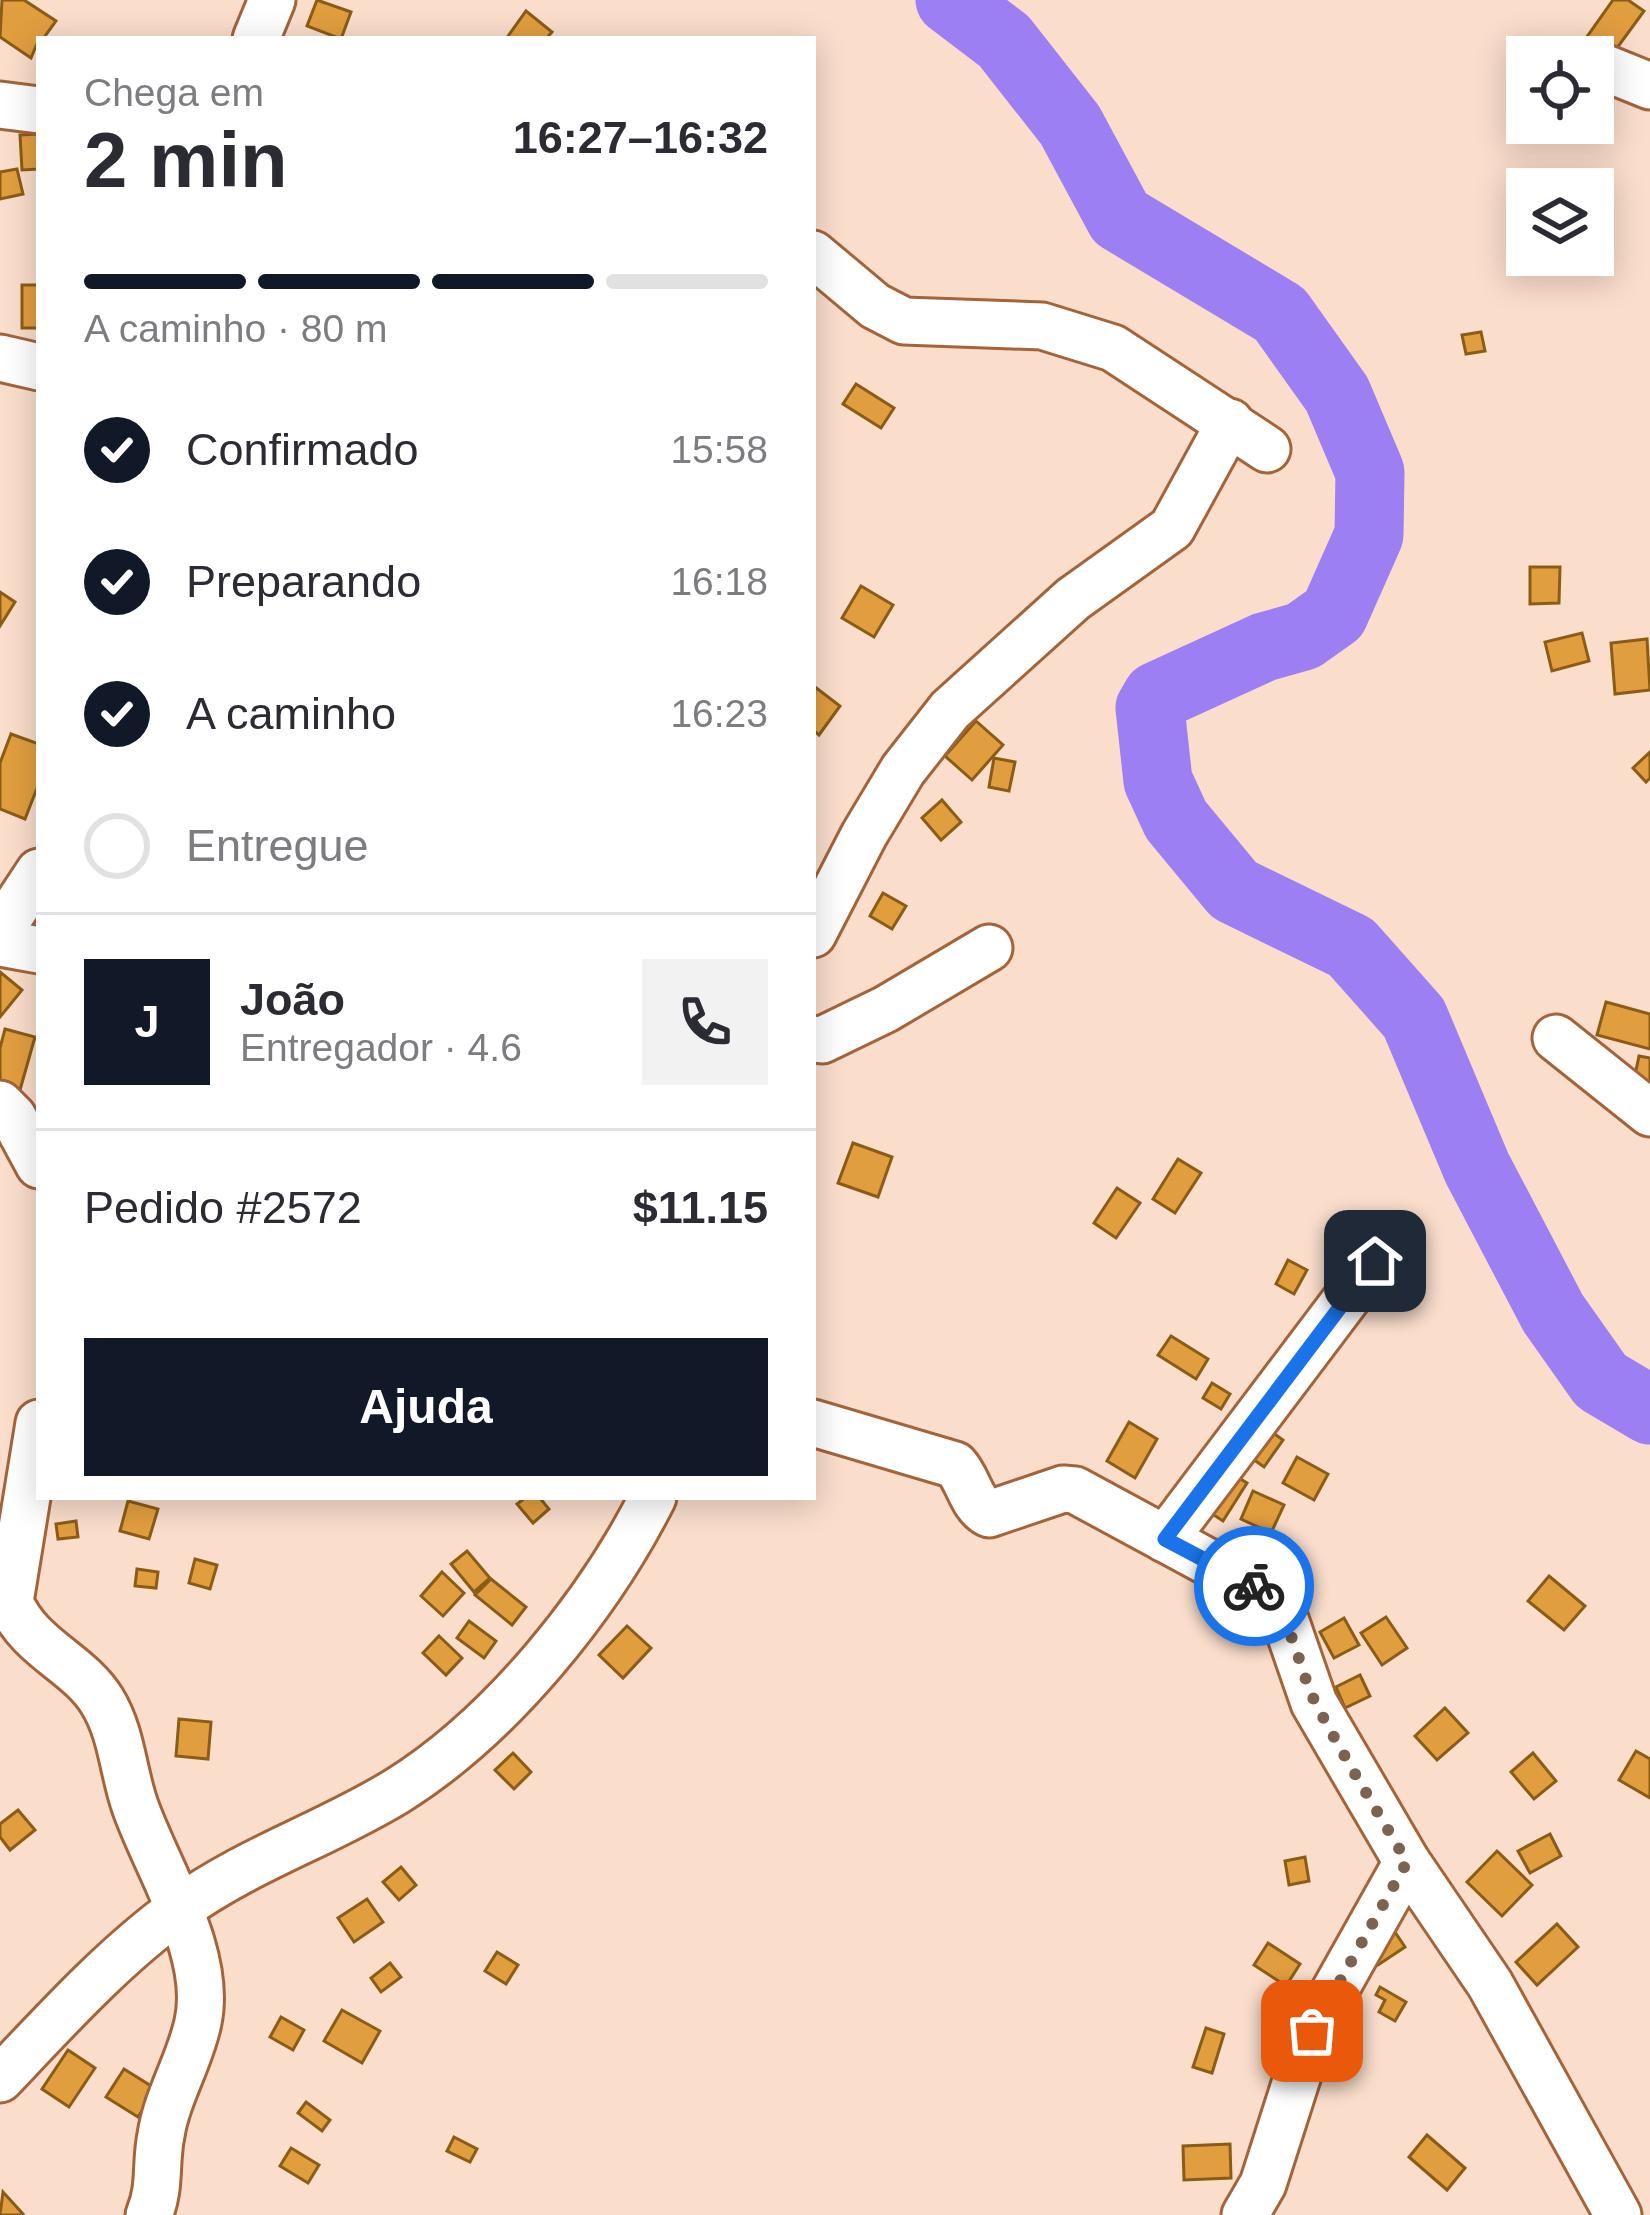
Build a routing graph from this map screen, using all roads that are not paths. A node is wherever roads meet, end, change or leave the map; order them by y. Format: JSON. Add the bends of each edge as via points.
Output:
{"nodes":[{"id":1,"x":272,"y":0,"type":"edge"},
{"id":2,"x":257,"y":36,"type":"edge"},
{"id":3,"x":1614,"y":72,"type":"edge"},
{"id":4,"x":1650,"y":86,"type":"edge"},
{"id":5,"x":0,"y":105,"type":"edge"},
{"id":6,"x":36,"y":110,"type":"edge"},
{"id":7,"x":816,"y":257,"type":"edge"},
{"id":8,"x":0,"y":358,"type":"edge"},
{"id":9,"x":36,"y":366,"type":"edge"},
{"id":10,"x":1230,"y":422,"type":"junction"},
{"id":11,"x":1267,"y":449,"type":"dead end"},
{"id":12,"x":36,"y":877,"type":"edge"},
{"id":13,"x":816,"y":928,"type":"edge"},
{"id":14,"x":0,"y":931,"type":"edge"},
{"id":15,"x":0,"y":943,"type":"edge"},
{"id":16,"x":989,"y":948,"type":"dead end"},
{"id":17,"x":36,"y":949,"type":"edge"},
{"id":18,"x":1556,"y":1038,"type":"dead end"},
{"id":19,"x":816,"y":1048,"type":"edge"},
{"id":20,"x":0,"y":1104,"type":"edge"},
{"id":21,"x":1650,"y":1113,"type":"edge"},
{"id":22,"x":36,"y":1159,"type":"edge"},
{"id":23,"x":1375,"y":1261,"type":"dead end"},
{"id":24,"x":816,"y":1425,"type":"edge"},
{"id":25,"x":36,"y":1442,"type":"edge"},
{"id":26,"x":651,"y":1500,"type":"edge"},
{"id":27,"x":1165,"y":1539,"type":"junction"},
{"id":28,"x":1407,"y":1862,"type":"junction"},
{"id":29,"x":178,"y":1909,"type":"junction"},
{"id":30,"x":0,"y":2079,"type":"edge"},
{"id":31,"x":149,"y":2215,"type":"edge"},
{"id":32,"x":1245,"y":2215,"type":"edge"},
{"id":33,"x":1618,"y":2215,"type":"edge"}],
"edges":[{"from":1,"to":2,"type":"street"},
{"from":3,"to":4,"type":"street"},
{"from":5,"to":6,"type":"street"},
{"from":7,"to":10,"type":"street","via":[[904,321],[1042,326],[1113,349]]},
{"from":8,"to":9,"type":"street"},
{"from":10,"to":11,"type":"street"},
{"from":10,"to":13,"type":"street","via":[[1172,528],[1073,599],[950,710],[903,770]]},
{"from":12,"to":14,"type":"street"},
{"from":15,"to":17,"type":"street"},
{"from":16,"to":19,"type":"street"},
{"from":18,"to":21,"type":"street"},
{"from":20,"to":22,"type":"street"},
{"from":23,"to":27,"type":"street"},
{"from":24,"to":27,"type":"street","via":[[955,1466],[988,1514],[1075,1490]]},
{"from":25,"to":29,"type":"street","via":[[10,1602],[102,1701]]},
{"from":26,"to":29,"type":"street","via":[[548,1658],[481,1725],[398,1790]]},
{"from":27,"to":28,"type":"street","via":[[1275,1603],[1315,1702]]},
{"from":28,"to":32,"type":"street","via":[[1312,2031],[1263,2184]]},
{"from":28,"to":33,"type":"street","via":[[1490,1984]]},
{"from":29,"to":30,"type":"street"},
{"from":29,"to":31,"type":"street","via":[[196,1963],[200,2018],[160,2136],[159,2188]]}]}
